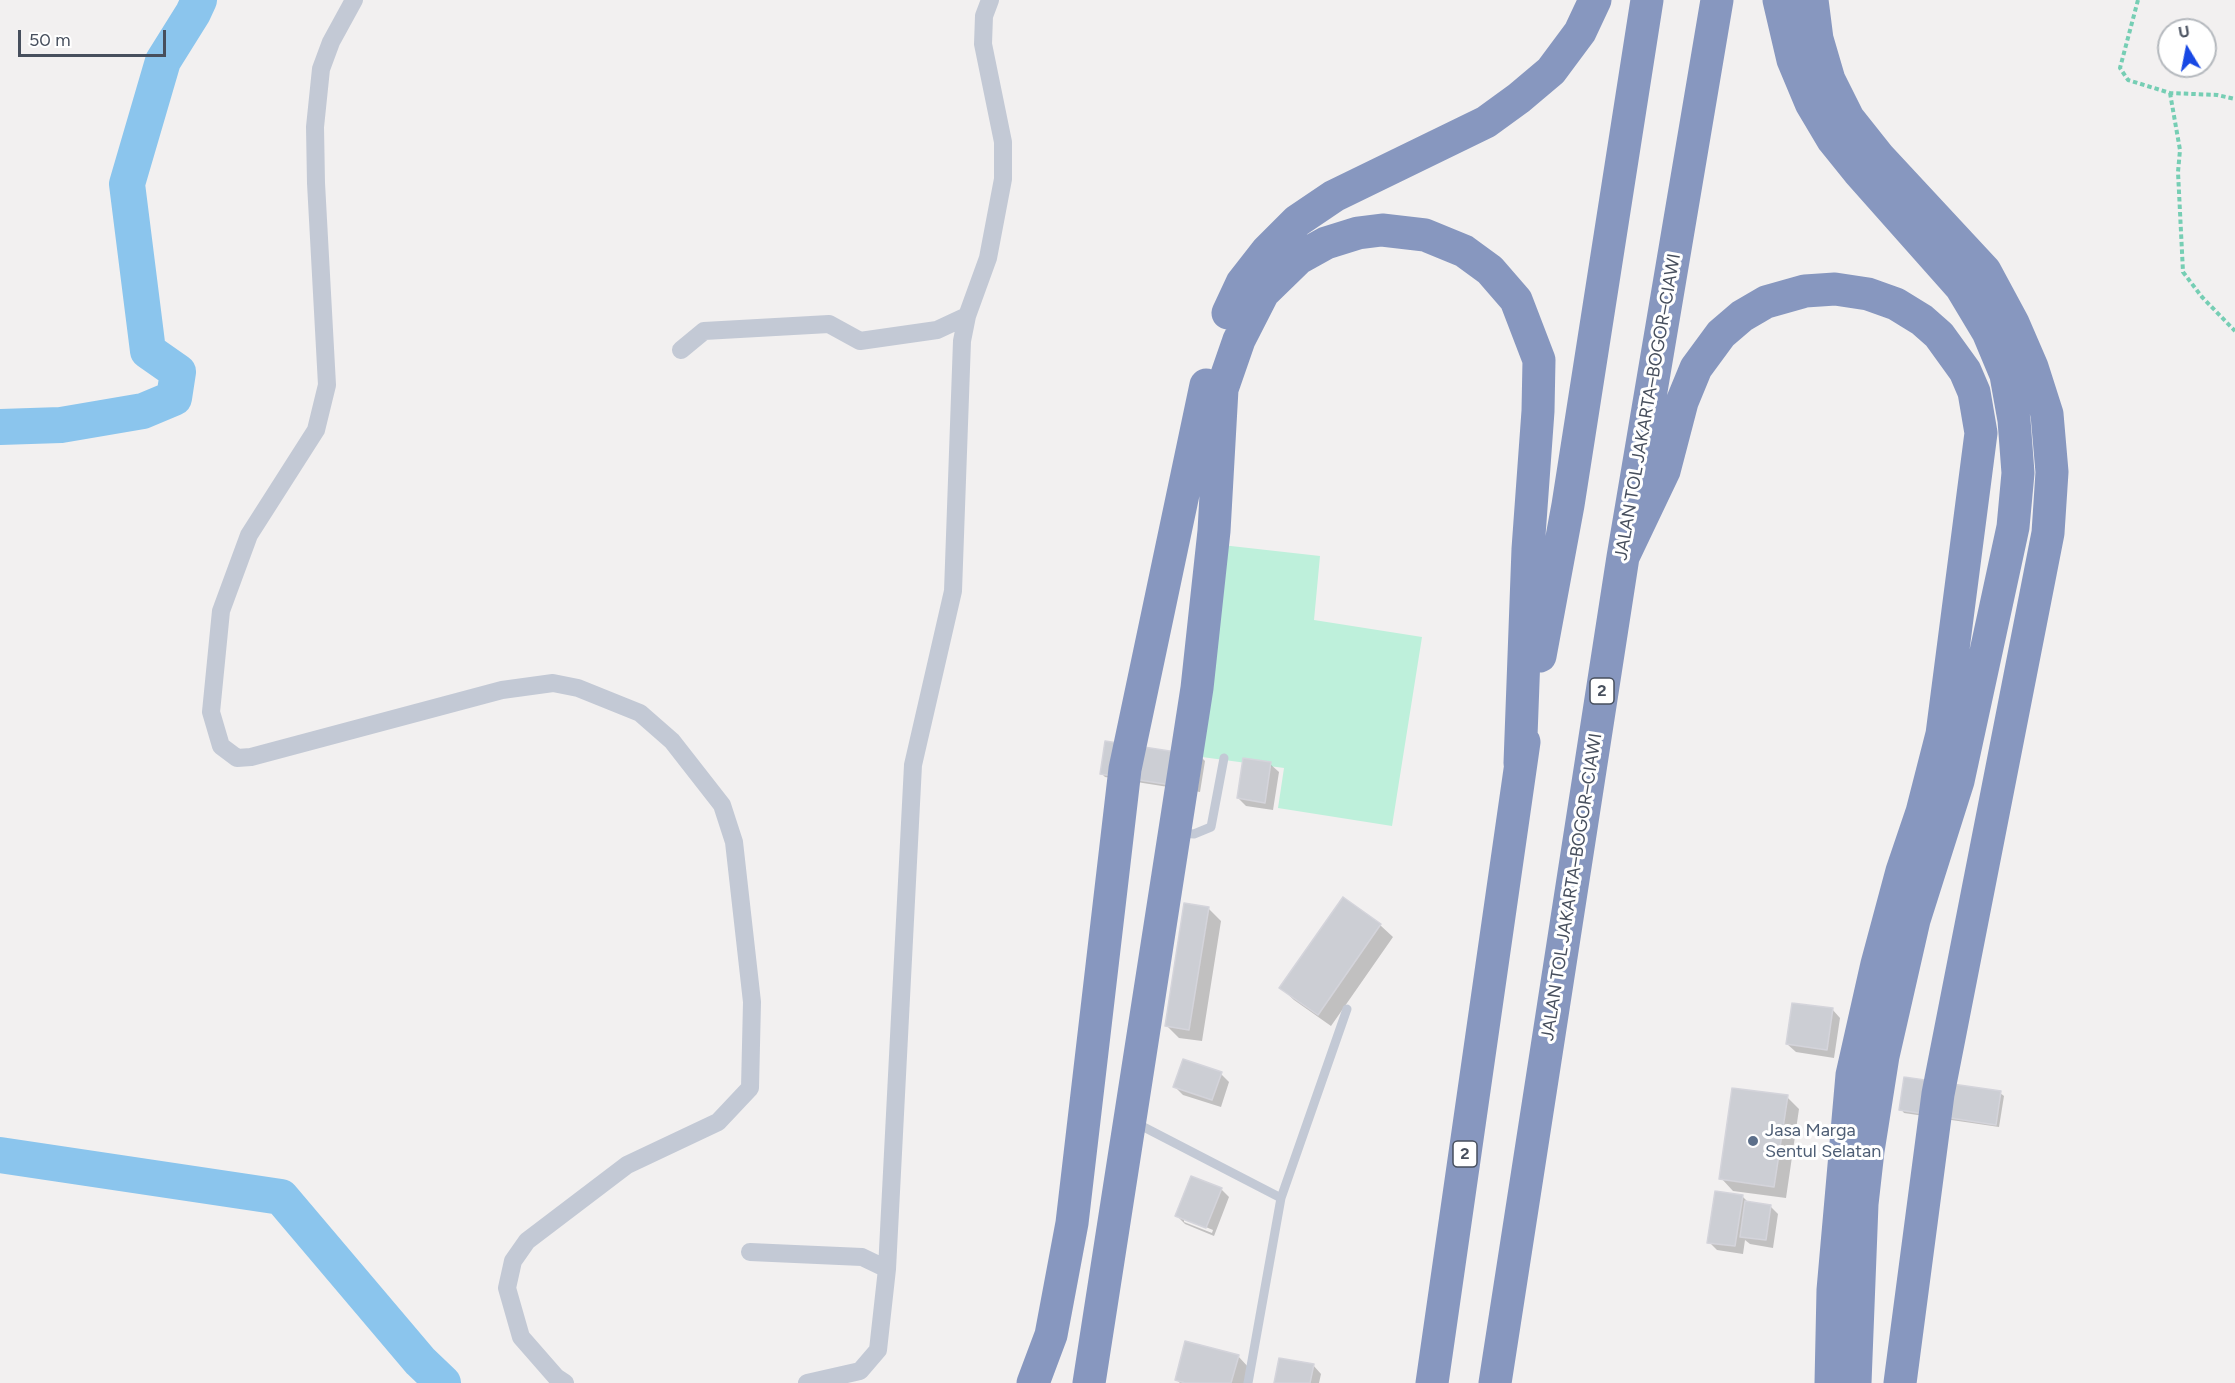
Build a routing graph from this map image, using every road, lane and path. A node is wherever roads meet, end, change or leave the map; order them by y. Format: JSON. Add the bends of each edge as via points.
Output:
{"nodes":[{"id":1,"x":354,"y":0,"type":"edge"},
{"id":2,"x":990,"y":0,"type":"edge"},
{"id":3,"x":1595,"y":0,"type":"edge"},
{"id":4,"x":1647,"y":0,"type":"edge"},
{"id":5,"x":1717,"y":0,"type":"edge"},
{"id":6,"x":1779,"y":0,"type":"edge"},
{"id":7,"x":1812,"y":0,"type":"edge"},
{"id":8,"x":2138,"y":0,"type":"edge"},
{"id":9,"x":2170,"y":93,"type":"junction"},
{"id":10,"x":2235,"y":99,"type":"edge"},
{"id":11,"x":967,"y":316,"type":"junction"},
{"id":12,"x":2235,"y":331,"type":"edge"},
{"id":13,"x":681,"y":350,"type":"dead end"},
{"id":14,"x":1623,"y":557,"type":"junction"},
{"id":15,"x":1224,"y":758,"type":"dead end"},
{"id":16,"x":1520,"y":763,"type":"junction"},
{"id":17,"x":1175,"y":833,"type":"junction"},
{"id":18,"x":1347,"y":1009,"type":"dead end"},
{"id":19,"x":1130,"y":1120,"type":"junction"},
{"id":20,"x":1281,"y":1198,"type":"junction"},
{"id":21,"x":1072,"y":1223,"type":"junction"},
{"id":22,"x":750,"y":1252,"type":"dead end"},
{"id":23,"x":887,"y":1269,"type":"junction"},
{"id":24,"x":565,"y":1383,"type":"edge"},
{"id":25,"x":807,"y":1383,"type":"edge"},
{"id":26,"x":1033,"y":1383,"type":"edge"},
{"id":27,"x":1054,"y":1383,"type":"edge"},
{"id":28,"x":1089,"y":1383,"type":"edge"},
{"id":29,"x":1248,"y":1383,"type":"edge"},
{"id":30,"x":1432,"y":1383,"type":"edge"},
{"id":31,"x":1495,"y":1383,"type":"edge"},
{"id":32,"x":1831,"y":1383,"type":"edge"},
{"id":33,"x":1855,"y":1383,"type":"edge"},
{"id":34,"x":1900,"y":1383,"type":"edge"}],
"edges":[{"from":1,"to":24,"type":"street","via":[[321,69],[315,127],[327,385],[316,430],[249,535],[221,611],[211,712],[221,746],[237,758],[251,757],[502,690],[553,683],[578,688],[640,713],[672,741],[722,805],[734,842],[752,1002],[750,1088],[718,1122],[627,1165],[527,1241],[513,1262],[507,1288],[521,1337]]},
{"from":2,"to":11,"type":"street","via":[[984,16],[984,44],[1003,142],[1003,179],[988,258]]},
{"from":3,"to":21,"type":"highway","via":[[1580,32],[1551,70],[1519,98],[1486,122],[1334,196],[1297,221],[1242,283],[1226,316],[1210,365],[1125,769]]},
{"from":4,"to":16,"type":"highway","number":"2","via":[[1568,506]]},
{"from":5,"to":14,"type":"highway","name":"JALAN TOL JAKARTA–BOGOR–CIAWI","number":"2"},
{"from":6,"to":33,"type":"highway","via":[[1793,60],[1811,103],[1833,140],[1961,287],[1988,332],[2006,375],[2018,473],[2013,527],[1958,781],[1914,920],[1883,1056],[1862,1204]]},
{"from":7,"to":34,"type":"highway","via":[[1826,70],[1848,118],[1985,271],[2013,324],[2047,414],[2052,472],[2048,533],[1938,1094]]},
{"from":8,"to":9,"type":"path","via":[[2120,68],[2128,80]]},
{"from":9,"to":10,"type":"path"},
{"from":9,"to":12,"type":"path","via":[[2180,150],[2183,272]]},
{"from":11,"to":13,"type":"street","via":[[937,330],[860,341],[829,324],[704,331]]},
{"from":11,"to":23,"type":"street","via":[[962,341],[953,591],[913,765]]},
{"from":14,"to":31,"type":"highway","name":"JALAN TOL JAKARTA–BOGOR–CIAWI","number":"2"},
{"from":14,"to":32,"type":"highway","via":[[1664,471],[1682,402],[1696,368],[1721,334],[1742,316],[1766,303],[1805,291],[1835,289],[1868,294],[1896,304],[1922,320],[1940,335],[1965,371],[1974,393],[1981,433],[1942,734],[1877,964],[1852,1075],[1833,1290]]},
{"from":15,"to":17,"type":"lane","via":[[1211,827],[1194,834]]},
{"from":16,"to":17,"type":"highway","via":[[1539,360],[1516,300],[1490,270],[1464,251],[1425,235],[1382,230],[1358,233],[1326,243],[1299,258],[1263,293],[1239,340],[1222,389],[1214,538]]},
{"from":16,"to":30,"type":"highway","number":"2"},
{"from":17,"to":19,"type":"highway"},
{"from":18,"to":20,"type":"lane"},
{"from":19,"to":20,"type":"lane"},
{"from":19,"to":28,"type":"highway"},
{"from":20,"to":29,"type":"lane"},
{"from":21,"to":26,"type":"highway","via":[[1051,1335]]},
{"from":21,"to":27,"type":"highway"},
{"from":22,"to":23,"type":"street","via":[[862,1257]]},
{"from":23,"to":25,"type":"street","via":[[878,1350],[860,1371]]}]}
